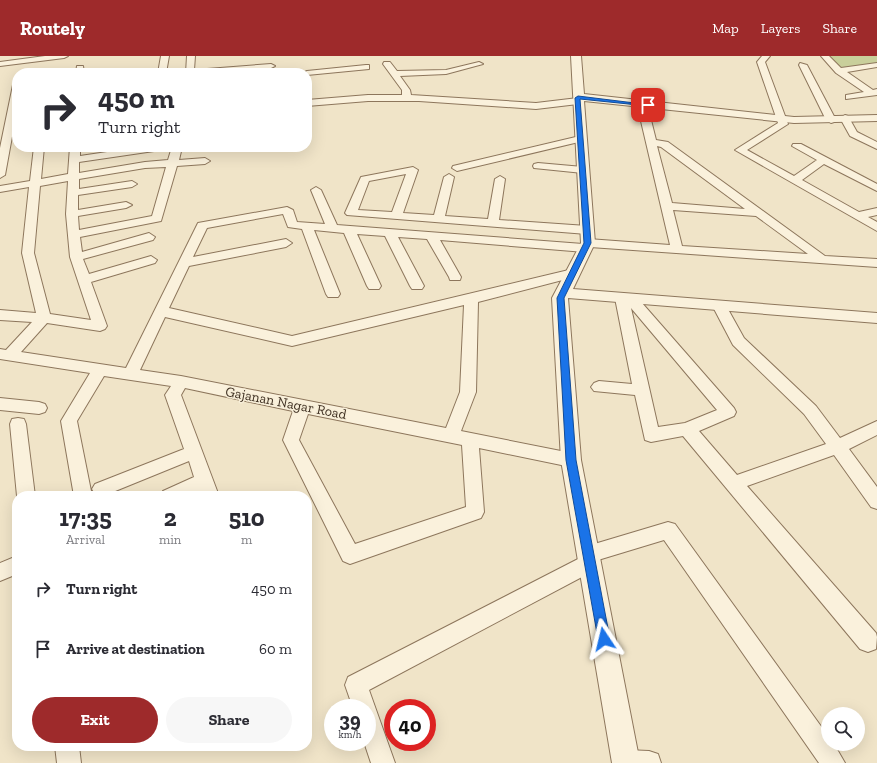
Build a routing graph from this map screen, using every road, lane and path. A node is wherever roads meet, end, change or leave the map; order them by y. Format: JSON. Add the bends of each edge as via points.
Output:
{"nodes":[{"id":1,"x":64,"y":56,"type":"edge"},
{"id":2,"x":164,"y":56,"type":"edge"},
{"id":3,"x":358,"y":56,"type":"edge"},
{"id":4,"x":576,"y":56,"type":"edge"},
{"id":5,"x":766,"y":56,"type":"edge"},
{"id":6,"x":825,"y":56,"type":"edge"},
{"id":7,"x":32,"y":58,"type":"edge"},
{"id":8,"x":51,"y":58,"type":"junction"},
{"id":9,"x":0,"y":64,"type":"edge"},
{"id":10,"x":388,"y":64,"type":"dead end"},
{"id":11,"x":415,"y":64,"type":"dead end"},
{"id":12,"x":479,"y":64,"type":"dead end"},
{"id":13,"x":803,"y":65,"type":"dead end"},
{"id":14,"x":877,"y":65,"type":"edge"},
{"id":15,"x":271,"y":66,"type":"dead end"},
{"id":16,"x":50,"y":67,"type":"dead end"},
{"id":17,"x":163,"y":68,"type":"edge"},
{"id":18,"x":248,"y":68,"type":"edge"},
{"id":19,"x":839,"y":71,"type":"junction"},
{"id":20,"x":312,"y":72,"type":"edge"},
{"id":21,"x":422,"y":72,"type":"junction"},
{"id":22,"x":395,"y":74,"type":"junction"},
{"id":23,"x":874,"y":92,"type":"edge"},
{"id":24,"x":849,"y":97,"type":"dead end"},
{"id":25,"x":407,"y":98,"type":"junction"},
{"id":26,"x":578,"y":99,"type":"junction"},
{"id":27,"x":312,"y":103,"type":"edge"},
{"id":28,"x":642,"y":104,"type":"junction"},
{"id":29,"x":12,"y":108,"type":"edge"},
{"id":30,"x":845,"y":118,"type":"junction"},
{"id":31,"x":877,"y":118,"type":"edge"},
{"id":32,"x":781,"y":119,"type":"junction"},
{"id":33,"x":831,"y":120,"type":"junction"},
{"id":34,"x":9,"y":123,"type":"edge"},
{"id":35,"x":580,"y":139,"type":"junction"},
{"id":36,"x":653,"y":143,"type":"junction"},
{"id":37,"x":797,"y":146,"type":"dead end"},
{"id":38,"x":877,"y":146,"type":"edge"},
{"id":39,"x":38,"y":152,"type":"edge"},
{"id":40,"x":75,"y":152,"type":"edge"},
{"id":41,"x":128,"y":152,"type":"edge"},
{"id":42,"x":175,"y":152,"type":"edge"},
{"id":43,"x":75,"y":160,"type":"junction"},
{"id":44,"x":824,"y":160,"type":"junction"},
{"id":45,"x":205,"y":161,"type":"dead end"},
{"id":46,"x":172,"y":163,"type":"junction"},
{"id":47,"x":538,"y":166,"type":"dead end"},
{"id":48,"x":457,"y":168,"type":"dead end"},
{"id":49,"x":582,"y":170,"type":"junction"},
{"id":50,"x":0,"y":175,"type":"edge"},
{"id":51,"x":74,"y":177,"type":"junction"},
{"id":52,"x":449,"y":177,"type":"dead end"},
{"id":53,"x":500,"y":179,"type":"dead end"},
{"id":54,"x":795,"y":180,"type":"junction"},
{"id":55,"x":35,"y":184,"type":"junction"},
{"id":56,"x":132,"y":184,"type":"dead end"},
{"id":57,"x":877,"y":188,"type":"edge"},
{"id":58,"x":0,"y":189,"type":"edge"},
{"id":59,"x":316,"y":190,"type":"dead end"},
{"id":60,"x":73,"y":193,"type":"junction"},
{"id":61,"x":126,"y":205,"type":"dead end"},
{"id":62,"x":667,"y":206,"type":"junction"},
{"id":63,"x":877,"y":211,"type":"edge"},
{"id":64,"x":759,"y":213,"type":"junction"},
{"id":65,"x":72,"y":214,"type":"junction"},
{"id":66,"x":396,"y":216,"type":"junction"},
{"id":67,"x":859,"y":216,"type":"junction"},
{"id":68,"x":439,"y":219,"type":"junction"},
{"id":69,"x":493,"y":223,"type":"junction"},
{"id":70,"x":306,"y":225,"type":"junction"},
{"id":71,"x":332,"y":227,"type":"junction"},
{"id":72,"x":877,"y":227,"type":"edge"},
{"id":73,"x":348,"y":228,"type":"junction"},
{"id":74,"x":389,"y":232,"type":"junction"},
{"id":75,"x":74,"y":235,"type":"junction"},
{"id":76,"x":431,"y":235,"type":"junction"},
{"id":77,"x":149,"y":237,"type":"dead end"},
{"id":78,"x":587,"y":240,"type":"junction"},
{"id":79,"x":286,"y":243,"type":"dead end"},
{"id":80,"x":677,"y":250,"type":"junction"},
{"id":81,"x":76,"y":257,"type":"junction"},
{"id":82,"x":822,"y":259,"type":"junction"},
{"id":83,"x":151,"y":260,"type":"dead end"},
{"id":84,"x":184,"y":263,"type":"junction"},
{"id":85,"x":877,"y":263,"type":"edge"},
{"id":86,"x":573,"y":273,"type":"junction"},
{"id":87,"x":455,"y":277,"type":"dead end"},
{"id":88,"x":84,"y":280,"type":"junction"},
{"id":89,"x":374,"y":286,"type":"dead end"},
{"id":90,"x":417,"y":286,"type":"dead end"},
{"id":91,"x":563,"y":293,"type":"junction"},
{"id":92,"x":333,"y":294,"type":"dead end"},
{"id":93,"x":626,"y":298,"type":"junction"},
{"id":94,"x":471,"y":299,"type":"junction"},
{"id":95,"x":719,"y":305,"type":"junction"},
{"id":96,"x":161,"y":311,"type":"junction"},
{"id":97,"x":0,"y":315,"type":"edge"},
{"id":98,"x":44,"y":318,"type":"junction"},
{"id":99,"x":877,"y":318,"type":"edge"},
{"id":100,"x":5,"y":355,"type":"edge"},
{"id":101,"x":100,"y":369,"type":"junction"},
{"id":102,"x":131,"y":374,"type":"junction"},
{"id":103,"x":181,"y":382,"type":"junction"},
{"id":104,"x":599,"y":387,"type":"dead end"},
{"id":105,"x":641,"y":390,"type":"junction"},
{"id":106,"x":0,"y":404,"type":"edge"},
{"id":107,"x":303,"y":406,"type":"junction"},
{"id":108,"x":39,"y":408,"type":"dead end"},
{"id":109,"x":18,"y":424,"type":"dead end"},
{"id":110,"x":877,"y":427,"type":"edge"},
{"id":111,"x":687,"y":429,"type":"junction"},
{"id":112,"x":451,"y":436,"type":"junction"},
{"id":113,"x":470,"y":440,"type":"junction"},
{"id":114,"x":838,"y":446,"type":"junction"},
{"id":115,"x":194,"y":452,"type":"junction"},
{"id":116,"x":571,"y":460,"type":"junction"},
{"id":117,"x":735,"y":483,"type":"junction"},
{"id":118,"x":207,"y":488,"type":"edge"},
{"id":119,"x":101,"y":489,"type":"dead end"},
{"id":120,"x":25,"y":491,"type":"edge"},
{"id":121,"x":82,"y":491,"type":"edge"},
{"id":122,"x":193,"y":491,"type":"edge"},
{"id":123,"x":877,"y":501,"type":"edge"},
{"id":124,"x":589,"y":558,"type":"junction"},
{"id":125,"x":12,"y":567,"type":"edge"},
{"id":126,"x":0,"y":572,"type":"edge"},
{"id":127,"x":868,"y":641,"type":"dead end"},
{"id":128,"x":361,"y":699,"type":"edge"},
{"id":129,"x":376,"y":743,"type":"edge"},
{"id":130,"x":68,"y":751,"type":"edge"},
{"id":131,"x":69,"y":763,"type":"edge"},
{"id":132,"x":383,"y":763,"type":"edge"},
{"id":133,"x":634,"y":763,"type":"edge"},
{"id":134,"x":833,"y":763,"type":"edge"}],
"edges":[{"from":1,"to":8,"type":"street"},
{"from":2,"to":17,"type":"street"},
{"from":3,"to":20,"type":"street","via":[[366,67]]},
{"from":4,"to":26,"type":"street"},
{"from":5,"to":32,"type":"street","via":[[761,62]]},
{"from":6,"to":19,"type":"street"},
{"from":7,"to":8,"type":"street"},
{"from":7,"to":9,"type":"street"},
{"from":8,"to":16,"type":"street"},
{"from":10,"to":22,"type":"street"},
{"from":11,"to":21,"type":"street"},
{"from":12,"to":21,"type":"street","via":[[446,72]]},
{"from":13,"to":33,"type":"street"},
{"from":14,"to":19,"type":"street"},
{"from":15,"to":18,"type":"street"},
{"from":19,"to":23,"type":"street"},
{"from":21,"to":22,"type":"street"},
{"from":22,"to":25,"type":"street","via":[[406,90]]},
{"from":23,"to":24,"type":"street"},
{"from":25,"to":26,"type":"street","via":[[536,106]]},
{"from":25,"to":27,"type":"street","via":[[396,102],[368,98]]},
{"from":26,"to":28,"type":"street"},
{"from":26,"to":35,"type":"street"},
{"from":28,"to":32,"type":"street"},
{"from":28,"to":36,"type":"street"},
{"from":29,"to":34,"type":"street"},
{"from":30,"to":31,"type":"street"},
{"from":30,"to":33,"type":"street"},
{"from":30,"to":38,"type":"street","via":[[853,134]]},
{"from":32,"to":33,"type":"street"},
{"from":32,"to":54,"type":"street","via":[[783,124],[740,150]]},
{"from":34,"to":50,"type":"street"},
{"from":35,"to":48,"type":"street"},
{"from":35,"to":49,"type":"street"},
{"from":36,"to":62,"type":"street"},
{"from":36,"to":64,"type":"street","via":[[664,144]]},
{"from":37,"to":44,"type":"street"},
{"from":39,"to":55,"type":"street"},
{"from":40,"to":43,"type":"street"},
{"from":41,"to":43,"type":"street"},
{"from":42,"to":46,"type":"street"},
{"from":43,"to":51,"type":"street"},
{"from":44,"to":54,"type":"street"},
{"from":44,"to":57,"type":"street"},
{"from":45,"to":46,"type":"street"},
{"from":46,"to":51,"type":"street"},
{"from":46,"to":75,"type":"street","via":[[157,219]]},
{"from":47,"to":49,"type":"street"},
{"from":49,"to":78,"type":"street"},
{"from":51,"to":55,"type":"street"},
{"from":51,"to":60,"type":"street"},
{"from":52,"to":68,"type":"street"},
{"from":53,"to":69,"type":"street"},
{"from":54,"to":67,"type":"street"},
{"from":55,"to":58,"type":"street"},
{"from":55,"to":98,"type":"street","via":[[28,253]]},
{"from":56,"to":60,"type":"street"},
{"from":59,"to":71,"type":"street"},
{"from":60,"to":65,"type":"street"},
{"from":61,"to":65,"type":"street"},
{"from":62,"to":64,"type":"street"},
{"from":62,"to":80,"type":"street"},
{"from":63,"to":67,"type":"street"},
{"from":64,"to":82,"type":"street"},
{"from":65,"to":75,"type":"street"},
{"from":66,"to":66,"type":"street","via":[[351,213],[365,179],[413,170]]},
{"from":66,"to":68,"type":"street"},
{"from":67,"to":72,"type":"street"},
{"from":68,"to":69,"type":"street"},
{"from":69,"to":78,"type":"street"},
{"from":70,"to":71,"type":"street"},
{"from":70,"to":84,"type":"street","via":[[292,225],[284,204],[202,226]]},
{"from":70,"to":92,"type":"street"},
{"from":71,"to":73,"type":"street"},
{"from":73,"to":74,"type":"street"},
{"from":73,"to":89,"type":"street"},
{"from":74,"to":76,"type":"street"},
{"from":74,"to":90,"type":"street"},
{"from":75,"to":81,"type":"street"},
{"from":76,"to":78,"type":"street"},
{"from":76,"to":87,"type":"street"},
{"from":77,"to":81,"type":"street"},
{"from":78,"to":80,"type":"street"},
{"from":78,"to":86,"type":"street"},
{"from":79,"to":84,"type":"street"},
{"from":80,"to":82,"type":"street"},
{"from":81,"to":88,"type":"street"},
{"from":82,"to":85,"type":"street"},
{"from":83,"to":88,"type":"street"},
{"from":84,"to":96,"type":"street"},
{"from":86,"to":91,"type":"street"},
{"from":86,"to":94,"type":"street"},
{"from":88,"to":98,"type":"street","via":[[100,326]]},
{"from":91,"to":93,"type":"street"},
{"from":91,"to":116,"type":"street","via":[[560,298]]},
{"from":93,"to":95,"type":"street"},
{"from":93,"to":105,"type":"street"},
{"from":93,"to":111,"type":"street","via":[[728,412]]},
{"from":94,"to":96,"type":"street","via":[[292,340]]},
{"from":94,"to":112,"type":"street","via":[[468,392]]},
{"from":95,"to":99,"type":"street"},
{"from":95,"to":114,"type":"street","via":[[738,341],[810,410]]},
{"from":96,"to":102,"type":"street"},
{"from":97,"to":98,"type":"street"},
{"from":98,"to":100,"type":"street"},
{"from":100,"to":101,"type":"street","name":"Gajanan Nagar Road"},
{"from":101,"to":102,"type":"street","name":"Gajanan Nagar Road"},
{"from":101,"to":121,"type":"street","via":[[69,421]]},
{"from":102,"to":103,"type":"street","name":"Gajanan Nagar Road"},
{"from":103,"to":107,"type":"street","name":"Gajanan Nagar Road"},
{"from":103,"to":115,"type":"street","via":[[173,395]]},
{"from":104,"to":105,"type":"street"},
{"from":105,"to":111,"type":"street","via":[[651,435]]},
{"from":106,"to":108,"type":"street"},
{"from":107,"to":112,"type":"street","name":"Gajanan Nagar Road"},
{"from":107,"to":113,"type":"street","via":[[291,440],[350,555],[475,512]]},
{"from":109,"to":120,"type":"street"},
{"from":110,"to":114,"type":"street"},
{"from":111,"to":117,"type":"street"},
{"from":112,"to":113,"type":"street","name":"Gajanan Nagar Road"},
{"from":113,"to":116,"type":"street","name":"Gajanan Nagar Road"},
{"from":114,"to":117,"type":"street"},
{"from":114,"to":123,"type":"street"},
{"from":115,"to":118,"type":"street"},
{"from":115,"to":119,"type":"street"},
{"from":116,"to":124,"type":"street"},
{"from":117,"to":127,"type":"street"},
{"from":118,"to":122,"type":"street"},
{"from":124,"to":128,"type":"street","via":[[356,684]]},
{"from":124,"to":133,"type":"street"},
{"from":124,"to":134,"type":"street","via":[[668,530]]},
{"from":125,"to":126,"type":"street"},
{"from":129,"to":132,"type":"street"},
{"from":130,"to":131,"type":"street"}]}
